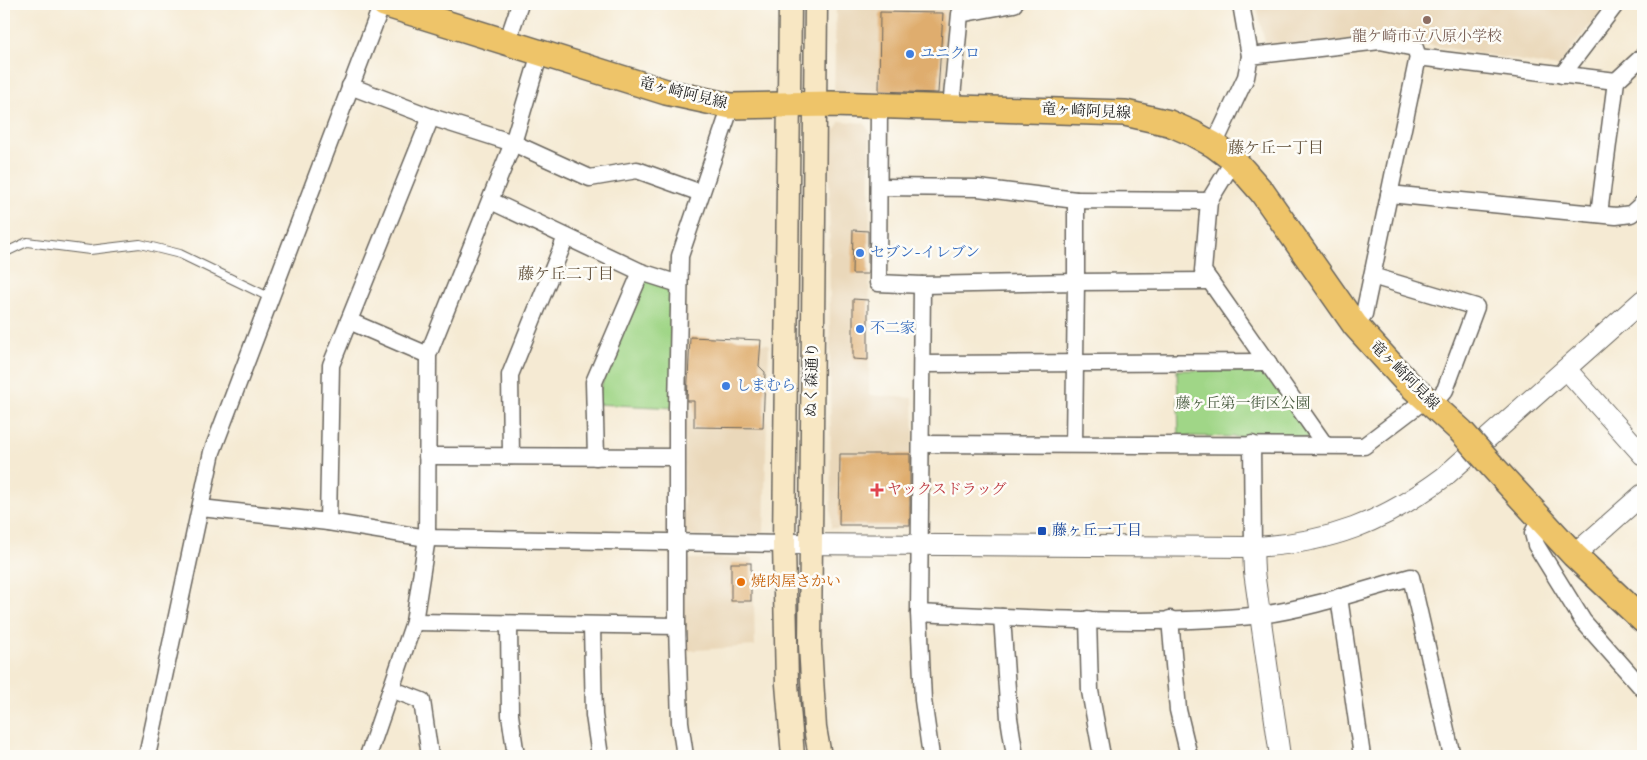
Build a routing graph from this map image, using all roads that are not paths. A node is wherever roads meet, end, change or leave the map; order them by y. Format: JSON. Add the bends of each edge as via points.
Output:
{"nodes":[{"id":1,"x":383,"y":4,"type":"edge"},
{"id":2,"x":520,"y":4,"type":"edge"},
{"id":3,"x":790,"y":4,"type":"edge"},
{"id":4,"x":816,"y":4,"type":"edge"},
{"id":5,"x":1014,"y":4,"type":"edge"},
{"id":6,"x":1241,"y":4,"type":"edge"},
{"id":7,"x":1616,"y":4,"type":"edge"},
{"id":8,"x":507,"y":42,"type":"junction"},
{"id":9,"x":540,"y":53,"type":"junction"},
{"id":10,"x":1250,"y":56,"type":"junction"},
{"id":11,"x":1643,"y":56,"type":"edge"},
{"id":12,"x":1418,"y":57,"type":"junction"},
{"id":13,"x":1562,"y":75,"type":"junction"},
{"id":14,"x":1616,"y":81,"type":"junction"},
{"id":15,"x":350,"y":86,"type":"junction"},
{"id":16,"x":815,"y":105,"type":"junction"},
{"id":17,"x":731,"y":106,"type":"junction"},
{"id":18,"x":789,"y":106,"type":"junction"},
{"id":19,"x":879,"y":106,"type":"junction"},
{"id":20,"x":951,"y":107,"type":"junction"},
{"id":21,"x":431,"y":117,"type":"junction"},
{"id":22,"x":513,"y":142,"type":"junction"},
{"id":23,"x":1214,"y":145,"type":"junction"},
{"id":24,"x":1234,"y":160,"type":"junction"},
{"id":25,"x":879,"y":187,"type":"junction"},
{"id":26,"x":701,"y":193,"type":"junction"},
{"id":27,"x":1390,"y":194,"type":"junction"},
{"id":28,"x":491,"y":200,"type":"junction"},
{"id":29,"x":1076,"y":200,"type":"junction"},
{"id":30,"x":1209,"y":201,"type":"junction"},
{"id":31,"x":1643,"y":203,"type":"edge"},
{"id":32,"x":1599,"y":214,"type":"junction"},
{"id":33,"x":566,"y":237,"type":"junction"},
{"id":34,"x":4,"y":253,"type":"edge"},
{"id":35,"x":641,"y":272,"type":"junction"},
{"id":36,"x":1372,"y":276,"type":"junction"},
{"id":37,"x":1210,"y":281,"type":"junction"},
{"id":38,"x":1076,"y":282,"type":"junction"},
{"id":39,"x":679,"y":284,"type":"junction"},
{"id":40,"x":922,"y":285,"type":"junction"},
{"id":41,"x":271,"y":298,"type":"junction"},
{"id":42,"x":1643,"y":300,"type":"edge"},
{"id":43,"x":349,"y":321,"type":"junction"},
{"id":44,"x":1355,"y":325,"type":"junction"},
{"id":45,"x":428,"y":355,"type":"junction"},
{"id":46,"x":1076,"y":362,"type":"junction"},
{"id":47,"x":1268,"y":362,"type":"junction"},
{"id":48,"x":922,"y":364,"type":"junction"},
{"id":49,"x":1566,"y":369,"type":"junction"},
{"id":50,"x":1429,"y":402,"type":"junction"},
{"id":51,"x":922,"y":444,"type":"junction"},
{"id":52,"x":1074,"y":444,"type":"junction"},
{"id":53,"x":1252,"y":444,"type":"junction"},
{"id":54,"x":1325,"y":445,"type":"junction"},
{"id":55,"x":1642,"y":451,"type":"edge"},
{"id":56,"x":427,"y":456,"type":"junction"},
{"id":57,"x":512,"y":456,"type":"junction"},
{"id":58,"x":596,"y":457,"type":"junction"},
{"id":59,"x":676,"y":457,"type":"junction"},
{"id":60,"x":1643,"y":494,"type":"edge"},
{"id":61,"x":202,"y":508,"type":"junction"},
{"id":62,"x":1540,"y":519,"type":"junction"},
{"id":63,"x":328,"y":522,"type":"junction"},
{"id":64,"x":427,"y":538,"type":"junction"},
{"id":65,"x":678,"y":542,"type":"junction"},
{"id":66,"x":784,"y":544,"type":"junction"},
{"id":67,"x":810,"y":544,"type":"junction"},
{"id":68,"x":920,"y":544,"type":"junction"},
{"id":69,"x":1253,"y":547,"type":"junction"},
{"id":70,"x":1574,"y":555,"type":"junction"},
{"id":71,"x":1339,"y":597,"type":"junction"},
{"id":72,"x":919,"y":613,"type":"junction"},
{"id":73,"x":1260,"y":615,"type":"junction"},
{"id":74,"x":1002,"y":617,"type":"junction"},
{"id":75,"x":1088,"y":619,"type":"junction"},
{"id":76,"x":1170,"y":620,"type":"junction"},
{"id":77,"x":1643,"y":620,"type":"edge"},
{"id":78,"x":414,"y":622,"type":"junction"},
{"id":79,"x":509,"y":625,"type":"junction"},
{"id":80,"x":592,"y":626,"type":"junction"},
{"id":81,"x":677,"y":626,"type":"junction"},
{"id":82,"x":391,"y":689,"type":"junction"},
{"id":83,"x":1643,"y":689,"type":"edge"},
{"id":84,"x":147,"y":756,"type":"edge"},
{"id":85,"x":368,"y":756,"type":"edge"},
{"id":86,"x":430,"y":756,"type":"edge"},
{"id":87,"x":516,"y":756,"type":"edge"},
{"id":88,"x":600,"y":756,"type":"edge"},
{"id":89,"x":685,"y":756,"type":"edge"},
{"id":90,"x":793,"y":756,"type":"edge"},
{"id":91,"x":820,"y":756,"type":"edge"},
{"id":92,"x":931,"y":756,"type":"edge"},
{"id":93,"x":1015,"y":756,"type":"edge"},
{"id":94,"x":1102,"y":756,"type":"edge"},
{"id":95,"x":1189,"y":756,"type":"edge"},
{"id":96,"x":1280,"y":756,"type":"edge"},
{"id":97,"x":1362,"y":756,"type":"edge"},
{"id":98,"x":1452,"y":756,"type":"edge"}],
"edges":[{"from":1,"to":8,"type":"main road","name":"竜ヶ崎阿見線"},
{"from":1,"to":15,"type":"street"},
{"from":2,"to":8,"type":"street"},
{"from":3,"to":18,"type":"main road","name":"ぬく森通り"},
{"from":4,"to":16,"type":"main road","name":"ぬく森通り"},
{"from":5,"to":20,"type":"street","via":[[960,14]]},
{"from":6,"to":10,"type":"street"},
{"from":7,"to":13,"type":"street"},
{"from":8,"to":9,"type":"main road","name":"竜ヶ崎阿見線"},
{"from":9,"to":17,"type":"main road","name":"竜ヶ崎阿見線","via":[[666,92]]},
{"from":9,"to":22,"type":"street"},
{"from":10,"to":12,"type":"street","via":[[1380,41],[1415,48]]},
{"from":10,"to":23,"type":"street","via":[[1246,77]]},
{"from":11,"to":14,"type":"street"},
{"from":12,"to":13,"type":"street"},
{"from":12,"to":27,"type":"street"},
{"from":13,"to":14,"type":"street"},
{"from":14,"to":32,"type":"street"},
{"from":15,"to":21,"type":"street"},
{"from":15,"to":41,"type":"street"},
{"from":16,"to":18,"type":"main road","name":"竜ヶ崎阿見線"},
{"from":16,"to":19,"type":"main road","name":"竜ヶ崎阿見線"},
{"from":16,"to":67,"type":"main road","name":"ぬく森通り"},
{"from":17,"to":18,"type":"main road","name":"竜ヶ崎阿見線"},
{"from":17,"to":26,"type":"street"},
{"from":18,"to":66,"type":"main road","name":"ぬく森通り"},
{"from":19,"to":20,"type":"main road","name":"竜ヶ崎阿見線"},
{"from":19,"to":25,"type":"street"},
{"from":20,"to":23,"type":"main road","name":"竜ヶ崎阿見線","via":[[1125,113],[1169,123]]},
{"from":21,"to":22,"type":"street"},
{"from":21,"to":43,"type":"street"},
{"from":22,"to":26,"type":"street","via":[[590,178],[637,170]]},
{"from":22,"to":28,"type":"street"},
{"from":23,"to":24,"type":"main road","name":"竜ヶ崎阿見線"},
{"from":24,"to":30,"type":"street"},
{"from":24,"to":44,"type":"main road","name":"竜ヶ崎阿見線","via":[[1262,192]]},
{"from":25,"to":29,"type":"street","via":[[978,188]]},
{"from":25,"to":40,"type":"street","via":[[878,283]]},
{"from":26,"to":39,"type":"street","via":[[680,256]]},
{"from":27,"to":32,"type":"street"},
{"from":27,"to":36,"type":"street"},
{"from":28,"to":33,"type":"street"},
{"from":28,"to":45,"type":"street"},
{"from":29,"to":30,"type":"street"},
{"from":29,"to":38,"type":"street"},
{"from":30,"to":37,"type":"street","via":[[1203,271]]},
{"from":31,"to":32,"type":"street","via":[[1631,214]]},
{"from":33,"to":35,"type":"street"},
{"from":33,"to":57,"type":"street","via":[[510,375]]},
{"from":34,"to":41,"type":"lane","via":[[27,242],[90,250],[140,244],[180,254]]},
{"from":35,"to":39,"type":"street"},
{"from":35,"to":58,"type":"street","via":[[594,382]]},
{"from":36,"to":44,"type":"street","via":[[1364,314]]},
{"from":36,"to":50,"type":"street","via":[[1476,307],[1445,390]]},
{"from":37,"to":38,"type":"street"},
{"from":37,"to":47,"type":"street"},
{"from":38,"to":40,"type":"street"},
{"from":38,"to":46,"type":"street"},
{"from":39,"to":59,"type":"street"},
{"from":40,"to":48,"type":"street"},
{"from":41,"to":61,"type":"street","via":[[212,452]]},
{"from":42,"to":49,"type":"street"},
{"from":43,"to":45,"type":"street"},
{"from":43,"to":63,"type":"street","via":[[331,366]]},
{"from":44,"to":50,"type":"main road","name":"竜ヶ崎阿見線","via":[[1383,358]]},
{"from":45,"to":56,"type":"street"},
{"from":46,"to":47,"type":"street"},
{"from":46,"to":48,"type":"street"},
{"from":46,"to":52,"type":"street"},
{"from":47,"to":54,"type":"street"},
{"from":48,"to":51,"type":"street"},
{"from":49,"to":55,"type":"street"},
{"from":49,"to":69,"type":"street","via":[[1444,477],[1410,501],[1377,519],[1318,540]]},
{"from":50,"to":54,"type":"street","via":[[1364,446]]},
{"from":50,"to":62,"type":"main road","name":"竜ヶ崎阿見線","bridge":true,"via":[[1461,431]]},
{"from":51,"to":52,"type":"street"},
{"from":51,"to":68,"type":"street"},
{"from":52,"to":53,"type":"street"},
{"from":53,"to":54,"type":"street"},
{"from":53,"to":69,"type":"street"},
{"from":56,"to":57,"type":"street"},
{"from":56,"to":64,"type":"street"},
{"from":57,"to":58,"type":"street"},
{"from":58,"to":59,"type":"street"},
{"from":59,"to":65,"type":"street"},
{"from":60,"to":70,"type":"street"},
{"from":61,"to":63,"type":"street"},
{"from":61,"to":84,"type":"street"},
{"from":62,"to":70,"type":"main road","name":"竜ヶ崎阿見線"},
{"from":62,"to":83,"type":"street","via":[[1533,533],[1536,545],[1583,621]]},
{"from":63,"to":64,"type":"street"},
{"from":64,"to":65,"type":"street"},
{"from":64,"to":78,"type":"street"},
{"from":65,"to":66,"type":"street"},
{"from":65,"to":81,"type":"street"},
{"from":66,"to":67,"type":"street"},
{"from":66,"to":90,"type":"main road","name":"ぬく森通り","via":[[787,684]]},
{"from":67,"to":68,"type":"street"},
{"from":67,"to":91,"type":"main road","name":"ぬく森通り","via":[[810,644]]},
{"from":68,"to":69,"type":"street"},
{"from":68,"to":72,"type":"street"},
{"from":69,"to":73,"type":"street"},
{"from":70,"to":77,"type":"main road","name":"竜ヶ崎阿見線"},
{"from":71,"to":73,"type":"street"},
{"from":71,"to":97,"type":"street"},
{"from":71,"to":98,"type":"street","via":[[1411,578]]},
{"from":72,"to":74,"type":"street"},
{"from":72,"to":92,"type":"street","via":[[923,700]]},
{"from":73,"to":76,"type":"street"},
{"from":73,"to":96,"type":"street"},
{"from":74,"to":75,"type":"street"},
{"from":74,"to":93,"type":"street"},
{"from":75,"to":76,"type":"street"},
{"from":75,"to":94,"type":"street","via":[[1090,690]]},
{"from":76,"to":95,"type":"street","via":[[1178,710]]},
{"from":78,"to":79,"type":"street"},
{"from":78,"to":82,"type":"street"},
{"from":79,"to":80,"type":"street"},
{"from":79,"to":87,"type":"street","via":[[510,715]]},
{"from":80,"to":81,"type":"street"},
{"from":80,"to":88,"type":"street","via":[[594,715]]},
{"from":81,"to":89,"type":"street","via":[[680,722]]},
{"from":82,"to":85,"type":"street"},
{"from":82,"to":86,"type":"street","via":[[422,701]]}]}
